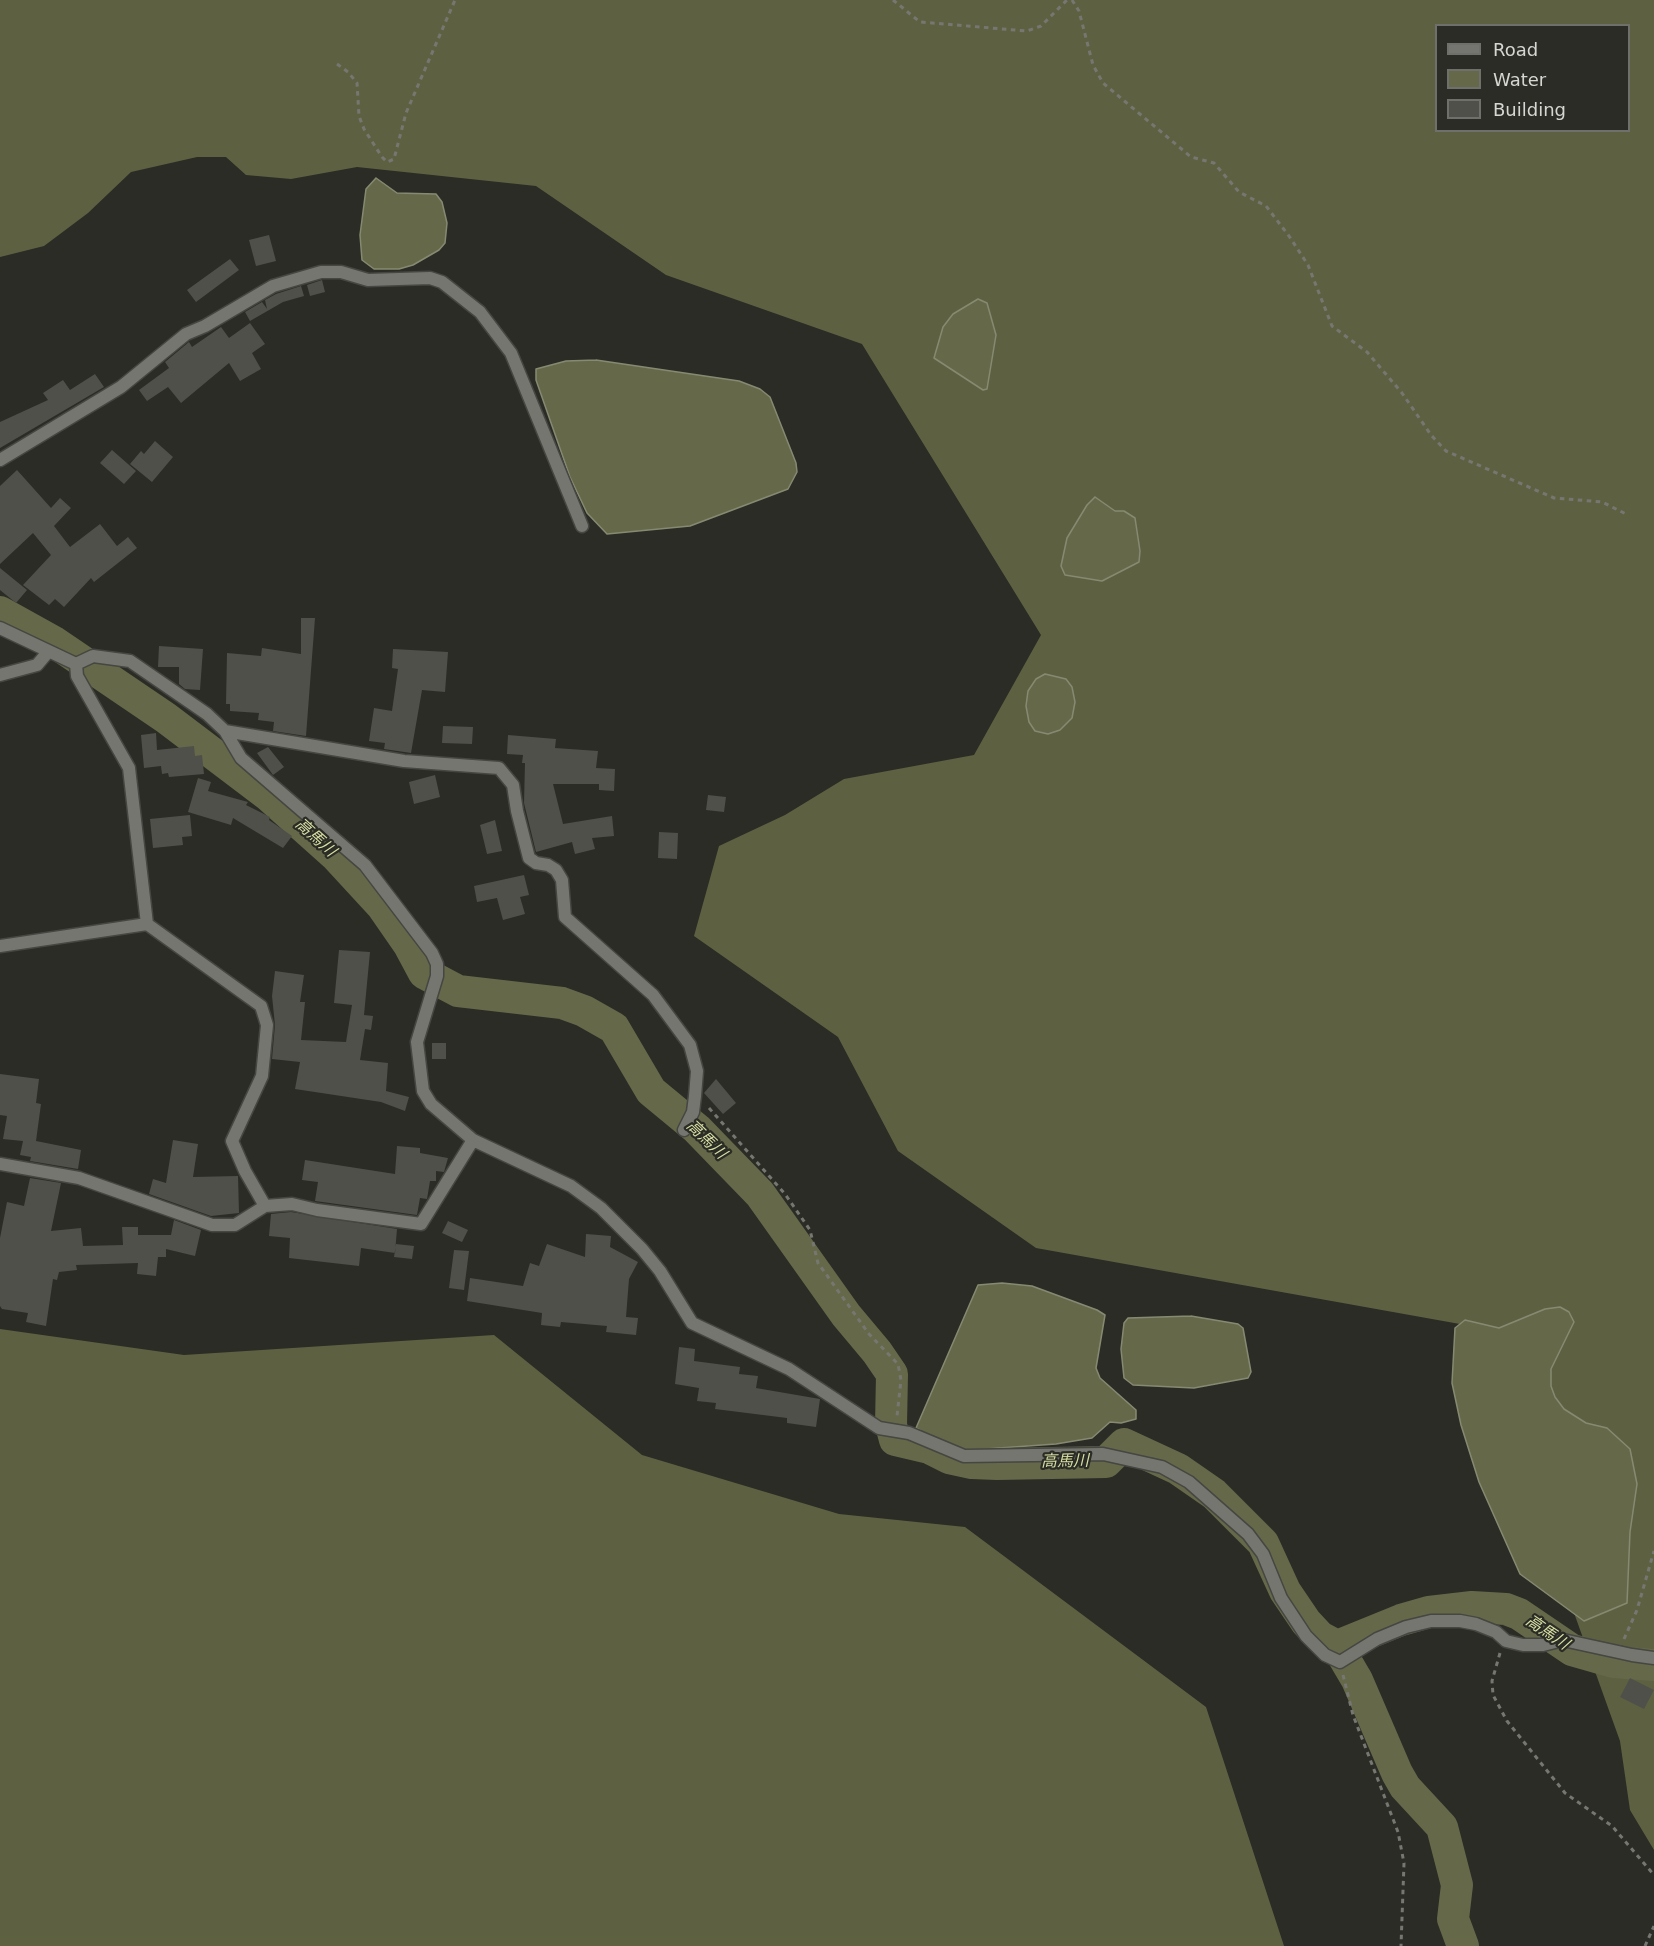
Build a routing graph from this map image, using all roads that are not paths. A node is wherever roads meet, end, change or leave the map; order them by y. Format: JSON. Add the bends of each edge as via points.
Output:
{"nodes":[{"id":1,"x":0,"y":460,"type":"edge"},
{"id":2,"x":582,"y":526,"type":"dead end"},
{"id":3,"x":0,"y":628,"type":"edge"},
{"id":4,"x":48,"y":652,"type":"junction"},
{"id":5,"x":76,"y":664,"type":"junction"},
{"id":6,"x":0,"y":675,"type":"edge"},
{"id":7,"x":225,"y":730,"type":"junction"},
{"id":8,"x":147,"y":924,"type":"junction"},
{"id":9,"x":0,"y":946,"type":"edge"},
{"id":10,"x":684,"y":1130,"type":"dead end"},
{"id":11,"x":472,"y":1140,"type":"junction"},
{"id":12,"x":0,"y":1164,"type":"edge"},
{"id":13,"x":265,"y":1206,"type":"junction"},
{"id":14,"x":1654,"y":1658,"type":"edge"}],
"edges":[{"from":1,"to":2,"type":"street","via":[[121,387],[186,334],[273,286],[321,272],[341,272],[368,280],[430,278],[442,282],[480,312],[520,367]]},
{"from":3,"to":4,"type":"street"},
{"from":4,"to":5,"type":"street"},
{"from":4,"to":6,"type":"street","via":[[36,665]]},
{"from":5,"to":7,"type":"street","via":[[93,656],[130,661]]},
{"from":5,"to":8,"type":"street","via":[[77,676],[129,768]]},
{"from":7,"to":10,"type":"street","via":[[404,761],[499,768],[513,785],[529,858],[556,870],[562,880],[565,917],[653,995],[690,1046],[697,1071],[696,1090],[693,1112]]},
{"from":7,"to":11,"type":"street","via":[[241,758],[365,865],[432,953],[437,964],[436,976],[417,1042],[423,1091],[451,1124]]},
{"from":8,"to":9,"type":"street"},
{"from":8,"to":13,"type":"street","via":[[261,1006],[267,1025],[262,1076],[232,1141]]},
{"from":11,"to":13,"type":"street","via":[[422,1224],[292,1204]]},
{"from":11,"to":14,"type":"street","via":[[571,1186],[601,1208],[654,1263],[692,1323],[789,1369],[879,1428],[909,1433],[964,1456],[1103,1454],[1162,1467],[1189,1482],[1248,1534],[1263,1554],[1281,1598],[1306,1636],[1325,1655],[1340,1662],[1406,1627],[1460,1620],[1523,1646],[1563,1640]]},
{"from":12,"to":13,"type":"street","via":[[79,1178],[212,1225],[235,1225]]}]}
